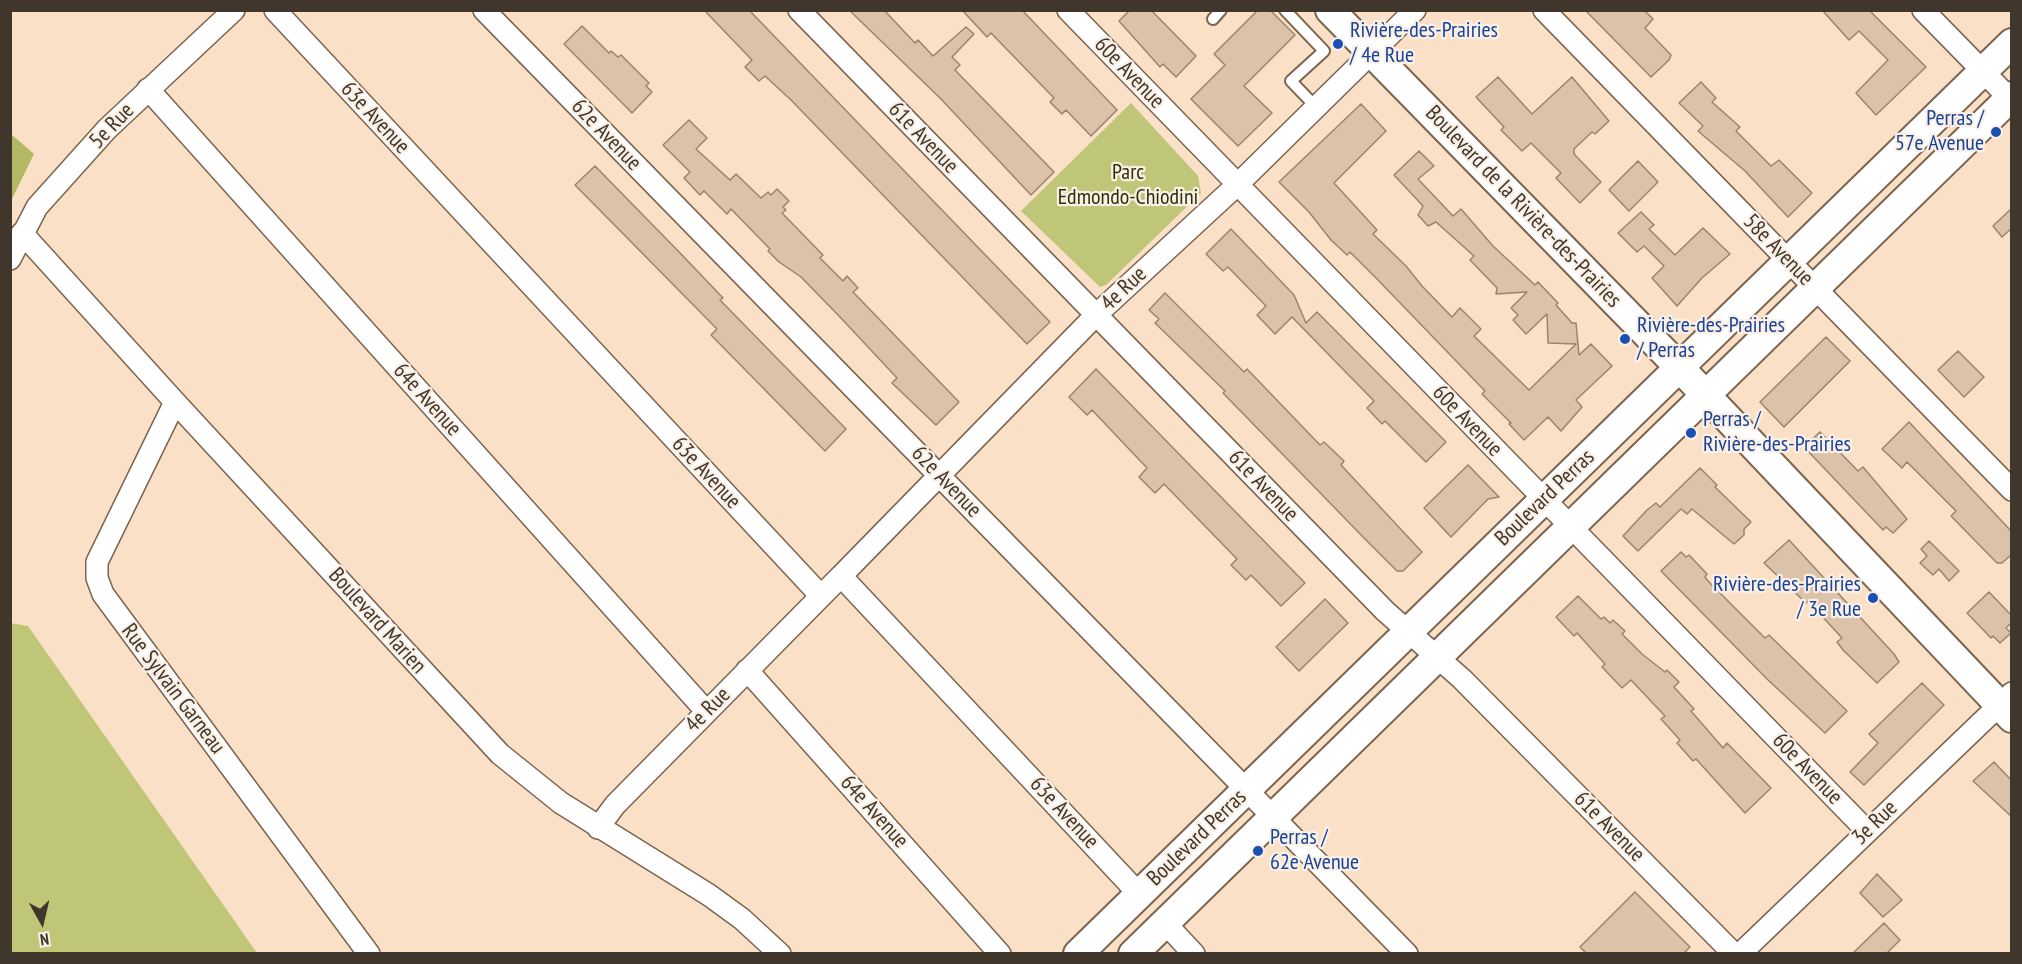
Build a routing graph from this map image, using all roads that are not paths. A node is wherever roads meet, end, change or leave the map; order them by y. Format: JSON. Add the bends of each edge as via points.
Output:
{"nodes":[{"id":1,"x":275,"y":10,"type":"edge"},
{"id":2,"x":484,"y":10,"type":"edge"},
{"id":3,"x":799,"y":10,"type":"edge"},
{"id":4,"x":1068,"y":10,"type":"edge"},
{"id":5,"x":1221,"y":10,"type":"edge"},
{"id":6,"x":1285,"y":10,"type":"edge"},
{"id":7,"x":1330,"y":10,"type":"edge"},
{"id":8,"x":1415,"y":10,"type":"edge"},
{"id":9,"x":1544,"y":10,"type":"edge"},
{"id":10,"x":1923,"y":10,"type":"edge"},
{"id":11,"x":232,"y":11,"type":"edge"},
{"id":12,"x":1212,"y":19,"type":"dead end"},
{"id":13,"x":2012,"y":43,"type":"edge"},
{"id":14,"x":1372,"y":52,"type":"junction"},
{"id":15,"x":1983,"y":71,"type":"junction"},
{"id":16,"x":148,"y":89,"type":"junction"},
{"id":17,"x":2011,"y":99,"type":"edge"},
{"id":18,"x":1316,"y":107,"type":"junction"},
{"id":19,"x":1237,"y":185,"type":"junction"},
{"id":20,"x":22,"y":233,"type":"junction"},
{"id":21,"x":10,"y":259,"type":"edge"},
{"id":22,"x":1789,"y":261,"type":"junction"},
{"id":23,"x":1814,"y":288,"type":"junction"},
{"id":24,"x":1096,"y":315,"type":"junction"},
{"id":25,"x":1678,"y":367,"type":"junction"},
{"id":26,"x":1705,"y":395,"type":"junction"},
{"id":27,"x":174,"y":402,"type":"junction"},
{"id":28,"x":940,"y":475,"type":"junction"},
{"id":29,"x":2012,"y":490,"type":"edge"},
{"id":30,"x":1544,"y":500,"type":"junction"},
{"id":31,"x":1570,"y":527,"type":"junction"},
{"id":32,"x":841,"y":576,"type":"junction"},
{"id":33,"x":821,"y":596,"type":"junction"},
{"id":34,"x":1407,"y":633,"type":"junction"},
{"id":35,"x":1437,"y":657,"type":"junction"},
{"id":36,"x":747,"y":670,"type":"junction"},
{"id":37,"x":2008,"y":705,"type":"edge"},
{"id":38,"x":706,"y":711,"type":"junction"},
{"id":39,"x":1247,"y":789,"type":"junction"},
{"id":40,"x":1273,"y":816,"type":"junction"},
{"id":41,"x":598,"y":828,"type":"junction"},
{"id":42,"x":1868,"y":831,"type":"junction"},
{"id":43,"x":1139,"y":894,"type":"junction"},
{"id":44,"x":1165,"y":923,"type":"junction"},
{"id":45,"x":369,"y":954,"type":"edge"},
{"id":46,"x":780,"y":954,"type":"edge"},
{"id":47,"x":1000,"y":954,"type":"edge"},
{"id":48,"x":1078,"y":954,"type":"edge"},
{"id":49,"x":1133,"y":954,"type":"edge"},
{"id":50,"x":1194,"y":954,"type":"edge"},
{"id":51,"x":1407,"y":954,"type":"edge"},
{"id":52,"x":1734,"y":954,"type":"edge"},
{"id":53,"x":1740,"y":954,"type":"edge"}],
"edges":[{"from":1,"to":33,"type":"street","name":"63e Avenue"},
{"from":2,"to":28,"type":"street","name":"62e Avenue"},
{"from":3,"to":24,"type":"street","name":"61e Avenue"},
{"from":4,"to":19,"type":"street","name":"60e Avenue"},
{"from":5,"to":12,"type":"lane"},
{"from":6,"to":18,"type":"lane","via":[[1324,51],[1291,81]]},
{"from":7,"to":14,"type":"main road","name":"Boulevard de la Rivière-des-Prairies"},
{"from":8,"to":14,"type":"street","name":"4e Rue"},
{"from":9,"to":22,"type":"street","name":"58e Avenue"},
{"from":10,"to":15,"type":"street"},
{"from":11,"to":16,"type":"street","name":"5e Rue"},
{"from":13,"to":15,"type":"main road","name":"Boulevard Perras"},
{"from":14,"to":18,"type":"street","name":"4e Rue"},
{"from":14,"to":25,"type":"main road","name":"Boulevard de la Rivière-des-Prairies"},
{"from":15,"to":17,"type":"street"},
{"from":15,"to":22,"type":"main road","name":"Boulevard Perras"},
{"from":16,"to":20,"type":"street","name":"5e Rue","via":[[37,207]]},
{"from":16,"to":38,"type":"street","name":"64e Avenue"},
{"from":17,"to":23,"type":"main road","name":"Boulevard Perras"},
{"from":18,"to":19,"type":"street","name":"4e Rue"},
{"from":19,"to":24,"type":"street","name":"4e Rue"},
{"from":19,"to":30,"type":"street","name":"60e Avenue"},
{"from":20,"to":21,"type":"street","name":"5e Rue"},
{"from":20,"to":27,"type":"street","name":"Boulevard Marien"},
{"from":22,"to":23,"type":"street","name":"58e Avenue"},
{"from":22,"to":25,"type":"main road","name":"Boulevard Perras"},
{"from":23,"to":26,"type":"main road","name":"Boulevard Perras"},
{"from":23,"to":29,"type":"street","name":"58e Avenue"},
{"from":24,"to":28,"type":"street","name":"4e Rue"},
{"from":24,"to":34,"type":"street","name":"61e Avenue"},
{"from":25,"to":26,"type":"main road","name":"Boulevard de la Rivière-des-Prairies"},
{"from":25,"to":30,"type":"main road","name":"Boulevard Perras"},
{"from":26,"to":31,"type":"main road","name":"Boulevard Perras"},
{"from":26,"to":37,"type":"main road","name":"Boulevard de la Rivière-des-Prairies"},
{"from":27,"to":41,"type":"street","name":"Boulevard Marien","via":[[500,754]]},
{"from":27,"to":45,"type":"street","name":"Rue Sylvain Garneau","via":[[98,562],[102,594]]},
{"from":28,"to":32,"type":"street","name":"4e Rue"},
{"from":28,"to":39,"type":"street","name":"62e Avenue"},
{"from":30,"to":31,"type":"street","name":"60e Avenue"},
{"from":30,"to":34,"type":"main road","name":"Boulevard Perras"},
{"from":31,"to":35,"type":"main road","name":"Boulevard Perras"},
{"from":31,"to":42,"type":"street","name":"60e Avenue"},
{"from":32,"to":33,"type":"street"},
{"from":32,"to":43,"type":"street","name":"63e Avenue"},
{"from":33,"to":36,"type":"street","name":"4e Rue"},
{"from":34,"to":35,"type":"street","name":"61e Avenue"},
{"from":34,"to":39,"type":"main road","name":"Boulevard Perras"},
{"from":35,"to":40,"type":"main road","name":"Boulevard Perras"},
{"from":35,"to":52,"type":"street","name":"61e Avenue"},
{"from":36,"to":38,"type":"street","name":"4e Rue"},
{"from":36,"to":47,"type":"street","name":"64e Avenue"},
{"from":37,"to":42,"type":"street","name":"3e Rue"},
{"from":38,"to":41,"type":"street","name":"4e Rue","via":[[615,805]]},
{"from":39,"to":40,"type":"street","name":"62e Avenue"},
{"from":39,"to":43,"type":"main road","name":"Boulevard Perras"},
{"from":40,"to":44,"type":"main road","name":"Boulevard Perras"},
{"from":40,"to":51,"type":"street","name":"62e Avenue"},
{"from":41,"to":46,"type":"street","name":"Boulevard Marien","via":[[709,895]]},
{"from":42,"to":53,"type":"street","name":"3e Rue"},
{"from":43,"to":48,"type":"main road","name":"Boulevard Perras"},
{"from":44,"to":49,"type":"main road","name":"Boulevard Perras"},
{"from":44,"to":50,"type":"street"}]}
